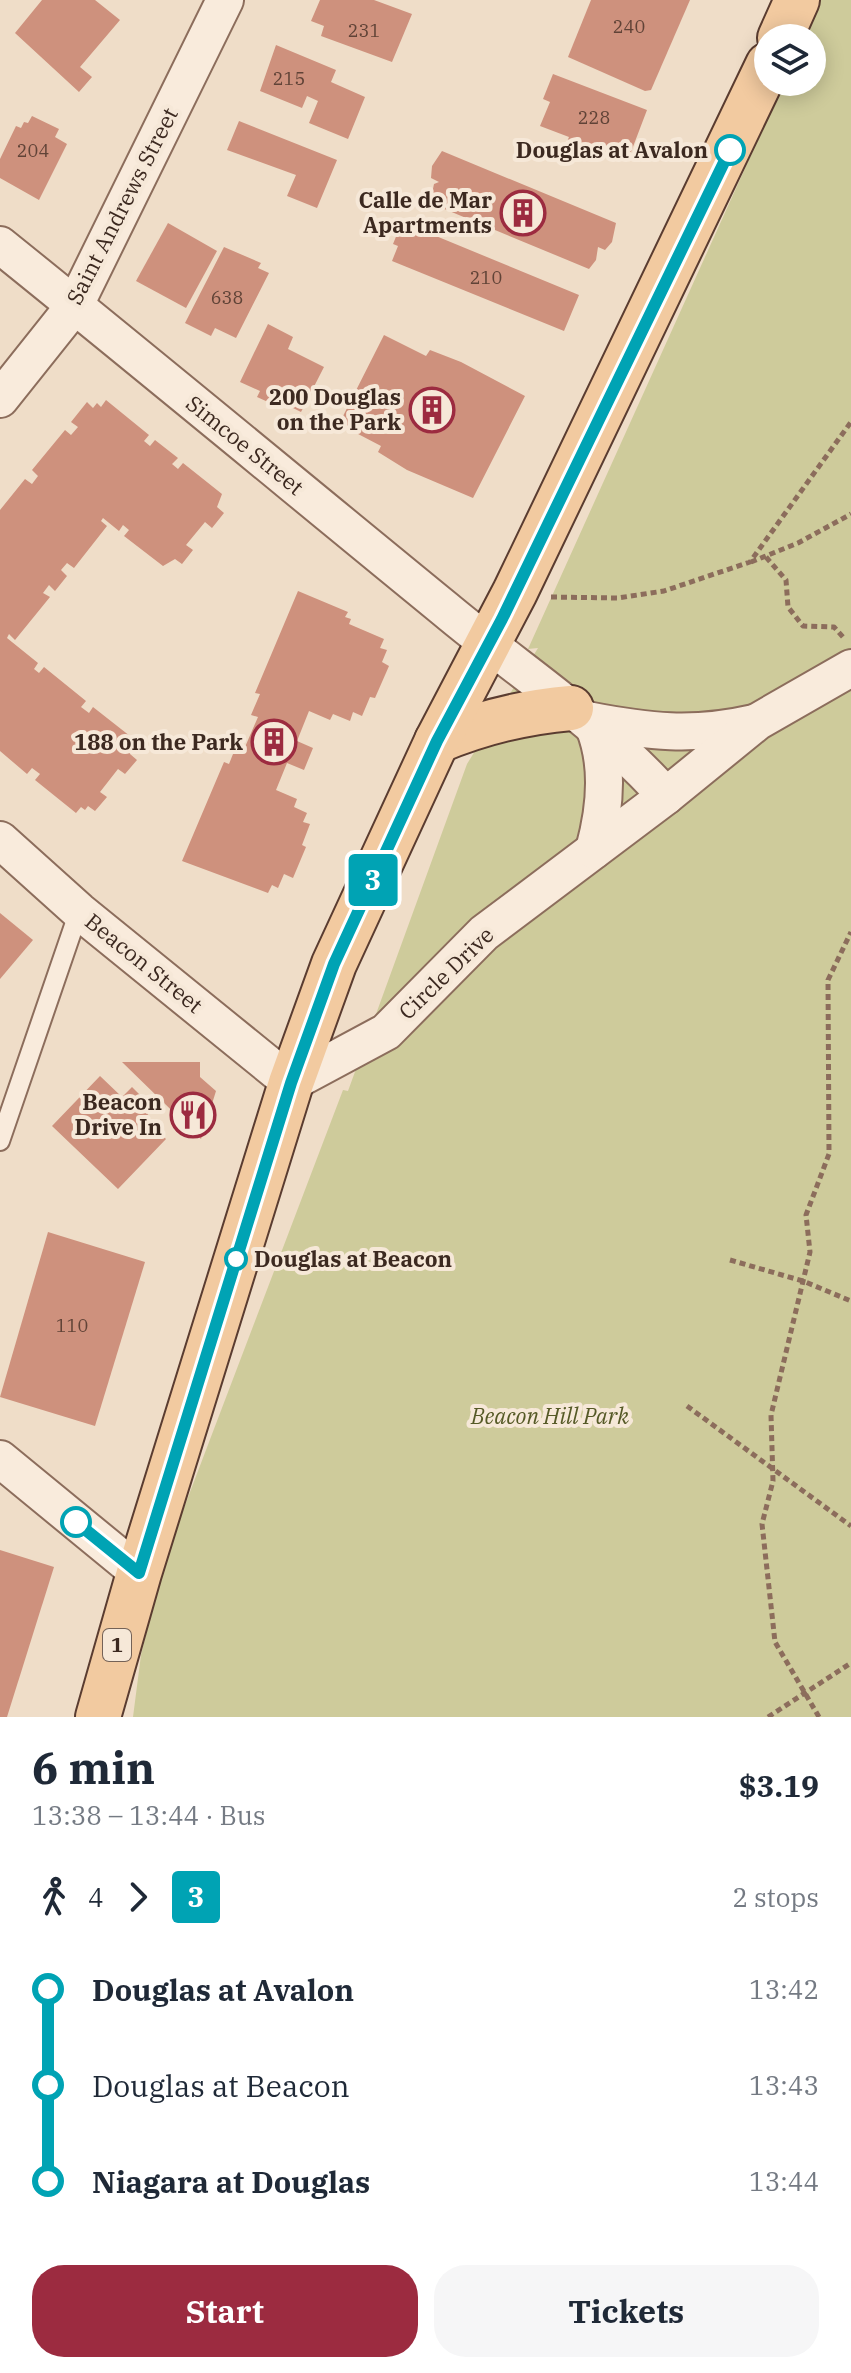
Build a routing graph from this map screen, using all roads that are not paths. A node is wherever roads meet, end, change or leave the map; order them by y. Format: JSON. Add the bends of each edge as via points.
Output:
{"nodes":[{"id":1,"x":225,"y":0,"type":"edge"},
{"id":2,"x":797,"y":0,"type":"edge"},
{"id":3,"x":786,"y":24,"type":"edge"},
{"id":4,"x":754,"y":94,"type":"edge"},
{"id":5,"x":0,"y":245,"type":"edge"},
{"id":6,"x":75,"y":305,"type":"junction"},
{"id":7,"x":0,"y":399,"type":"edge"},
{"id":8,"x":489,"y":646,"type":"junction"},
{"id":9,"x":851,"y":668,"type":"edge"},
{"id":10,"x":584,"y":718,"type":"junction"},
{"id":11,"x":757,"y":722,"type":"junction"},
{"id":12,"x":437,"y":741,"type":"junction"},
{"id":13,"x":666,"y":796,"type":"junction"},
{"id":14,"x":0,"y":840,"type":"edge"},
{"id":15,"x":594,"y":850,"type":"junction"},
{"id":16,"x":79,"y":911,"type":"junction"},
{"id":17,"x":291,"y":1083,"type":"junction"},
{"id":18,"x":1,"y":1136,"type":"edge"},
{"id":19,"x":0,"y":1459,"type":"edge"},
{"id":20,"x":139,"y":1573,"type":"junction"},
{"id":21,"x":98,"y":1717,"type":"edge"}],
"edges":[{"from":1,"to":6,"type":"street","name":"Saint Andrews Street"},
{"from":2,"to":3,"type":"main road"},
{"from":4,"to":8,"type":"main road","number":"1"},
{"from":5,"to":6,"type":"street","name":"Simcoe Street"},
{"from":6,"to":7,"type":"street","name":"Saint Andrews Street"},
{"from":6,"to":8,"type":"street","name":"Simcoe Street"},
{"from":8,"to":10,"type":"street","name":"Circle Drive"},
{"from":8,"to":12,"type":"main road","number":"1"},
{"from":9,"to":11,"type":"street","name":"Circle Drive"},
{"from":10,"to":11,"type":"street","name":"Circle Drive","via":[[680,734]]},
{"from":10,"to":12,"type":"main road","via":[[528,712]]},
{"from":10,"to":13,"type":"street","name":"Circle Drive"},
{"from":10,"to":15,"type":"street","via":[[604,763],[602,821]]},
{"from":11,"to":13,"type":"street","name":"Circle Drive"},
{"from":12,"to":17,"type":"main road","number":"1","via":[[334,964]]},
{"from":13,"to":15,"type":"street","name":"Circle Drive"},
{"from":14,"to":16,"type":"street","name":"Beacon Street"},
{"from":15,"to":17,"type":"street","name":"Circle Drive","via":[[484,933],[386,1032]]},
{"from":16,"to":17,"type":"street","name":"Beacon Street"},
{"from":16,"to":18,"type":"lane"},
{"from":17,"to":20,"type":"main road","number":"1"},
{"from":19,"to":20,"type":"street"},
{"from":20,"to":21,"type":"main road","number":"1"}]}
